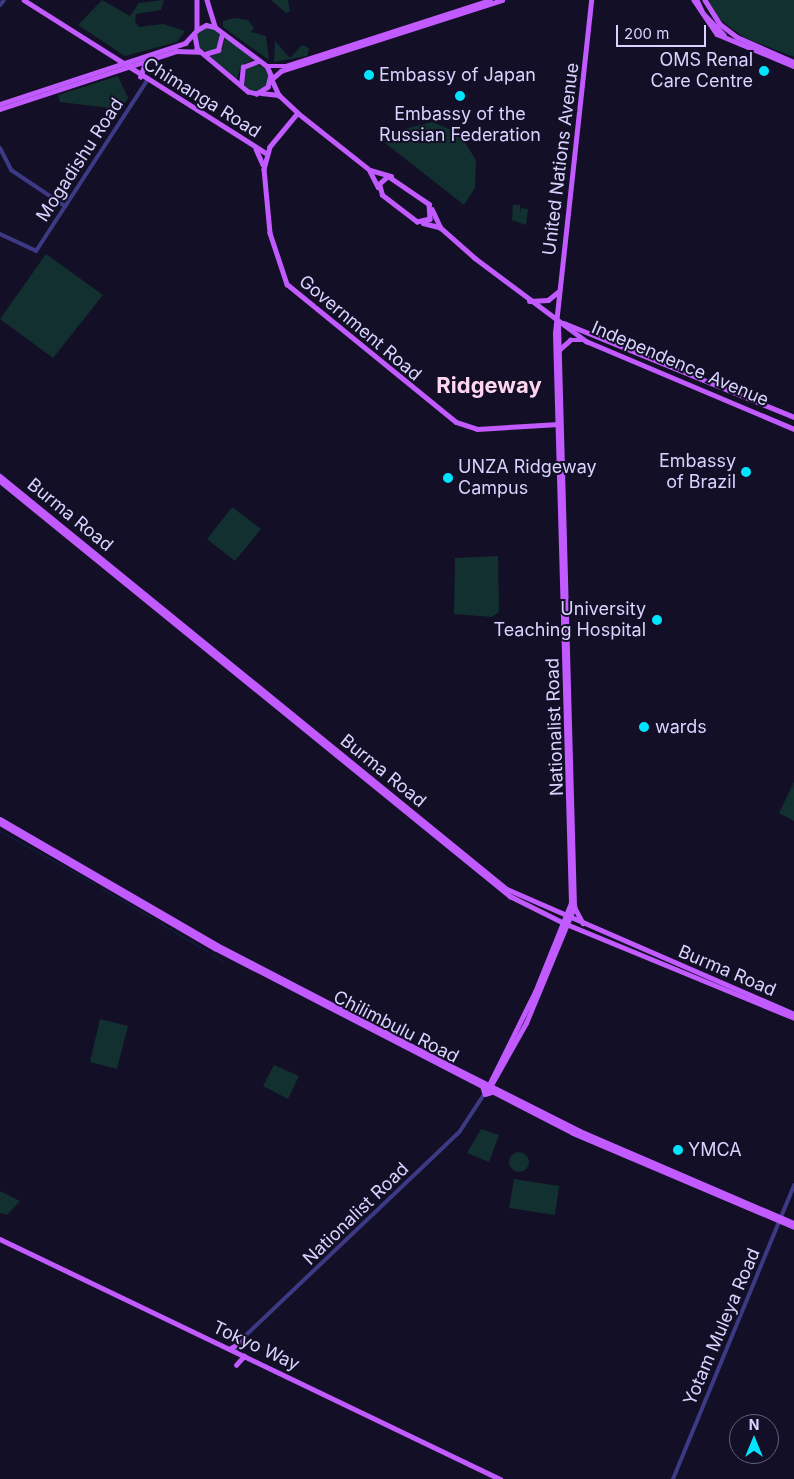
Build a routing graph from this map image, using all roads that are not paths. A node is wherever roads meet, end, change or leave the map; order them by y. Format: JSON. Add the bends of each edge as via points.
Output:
{"nodes":[{"id":1,"x":4,"y":0,"type":"edge"},
{"id":2,"x":24,"y":0,"type":"edge"},
{"id":3,"x":197,"y":0,"type":"edge"},
{"id":4,"x":207,"y":0,"type":"edge"},
{"id":5,"x":490,"y":0,"type":"edge"},
{"id":6,"x":502,"y":0,"type":"edge"},
{"id":7,"x":591,"y":0,"type":"edge"},
{"id":8,"x":697,"y":0,"type":"edge"},
{"id":9,"x":705,"y":0,"type":"edge"},
{"id":10,"x":0,"y":6,"type":"edge"},
{"id":11,"x":215,"y":26,"type":"junction"},
{"id":12,"x":196,"y":32,"type":"junction"},
{"id":13,"x":222,"y":33,"type":"junction"},
{"id":14,"x":737,"y":37,"type":"junction"},
{"id":15,"x":203,"y":53,"type":"junction"},
{"id":16,"x":108,"y":55,"type":"junction"},
{"id":17,"x":148,"y":61,"type":"junction"},
{"id":18,"x":260,"y":61,"type":"junction"},
{"id":19,"x":794,"y":62,"type":"edge"},
{"id":20,"x":125,"y":66,"type":"junction"},
{"id":21,"x":267,"y":66,"type":"junction"},
{"id":22,"x":794,"y":66,"type":"edge"},
{"id":23,"x":106,"y":70,"type":"junction"},
{"id":24,"x":140,"y":77,"type":"junction"},
{"id":25,"x":272,"y":79,"type":"junction"},
{"id":26,"x":147,"y":81,"type":"junction"},
{"id":27,"x":242,"y":85,"type":"junction"},
{"id":28,"x":261,"y":93,"type":"junction"},
{"id":29,"x":279,"y":96,"type":"junction"},
{"id":30,"x":0,"y":104,"type":"edge"},
{"id":31,"x":0,"y":108,"type":"edge"},
{"id":32,"x":298,"y":113,"type":"junction"},
{"id":33,"x":0,"y":148,"type":"edge"},
{"id":34,"x":255,"y":149,"type":"junction"},
{"id":35,"x":266,"y":153,"type":"junction"},
{"id":36,"x":264,"y":168,"type":"junction"},
{"id":37,"x":370,"y":170,"type":"junction"},
{"id":38,"x":390,"y":176,"type":"junction"},
{"id":39,"x":379,"y":188,"type":"junction"},
{"id":40,"x":65,"y":206,"type":"junction"},
{"id":41,"x":432,"y":209,"type":"junction"},
{"id":42,"x":422,"y":223,"type":"junction"},
{"id":43,"x":441,"y":228,"type":"junction"},
{"id":44,"x":0,"y":234,"type":"edge"},
{"id":45,"x":558,"y":291,"type":"junction"},
{"id":46,"x":528,"y":301,"type":"junction"},
{"id":47,"x":557,"y":321,"type":"junction"},
{"id":48,"x":586,"y":340,"type":"junction"},
{"id":49,"x":559,"y":350,"type":"junction"},
{"id":50,"x":685,"y":371,"type":"junction"},
{"id":51,"x":682,"y":381,"type":"junction"},
{"id":52,"x":794,"y":417,"type":"edge"},
{"id":53,"x":558,"y":424,"type":"junction"},
{"id":54,"x":794,"y":429,"type":"edge"},
{"id":55,"x":0,"y":476,"type":"edge"},
{"id":56,"x":0,"y":481,"type":"edge"},
{"id":57,"x":0,"y":819,"type":"edge"},
{"id":58,"x":0,"y":823,"type":"edge"},
{"id":59,"x":572,"y":904,"type":"junction"},
{"id":60,"x":555,"y":913,"type":"junction"},
{"id":61,"x":568,"y":918,"type":"junction"},
{"id":62,"x":556,"y":920,"type":"junction"},
{"id":63,"x":566,"y":924,"type":"junction"},
{"id":64,"x":586,"y":926,"type":"junction"},
{"id":65,"x":578,"y":929,"type":"junction"},
{"id":66,"x":562,"y":933,"type":"junction"},
{"id":67,"x":794,"y":1014,"type":"edge"},
{"id":68,"x":794,"y":1018,"type":"edge"},
{"id":69,"x":494,"y":1077,"type":"junction"},
{"id":70,"x":489,"y":1087,"type":"junction"},
{"id":71,"x":485,"y":1094,"type":"junction"},
{"id":72,"x":794,"y":1186,"type":"edge"},
{"id":73,"x":781,"y":1219,"type":"junction"},
{"id":74,"x":794,"y":1223,"type":"edge"},
{"id":75,"x":794,"y":1227,"type":"edge"},
{"id":76,"x":0,"y":1239,"type":"edge"},
{"id":77,"x":240,"y":1343,"type":"junction"},
{"id":78,"x":228,"y":1349,"type":"junction"},
{"id":79,"x":240,"y":1354,"type":"junction"},
{"id":80,"x":236,"y":1365,"type":"dead end"},
{"id":81,"x":500,"y":1479,"type":"edge"},
{"id":82,"x":673,"y":1479,"type":"edge"}],
"edges":[{"from":1,"to":10,"type":"street"},
{"from":2,"to":16,"type":"main road","name":"Chimanga Road"},
{"from":3,"to":12,"type":"main road"},
{"from":4,"to":11,"type":"main road"},
{"from":5,"to":21,"type":"main road","via":[[286,66]]},
{"from":6,"to":25,"type":"main road","via":[[287,70]]},
{"from":7,"to":45,"type":"main road","name":"United Nations Avenue"},
{"from":8,"to":14,"type":"main road","via":[[715,24]]},
{"from":8,"to":22,"type":"main road","via":[[712,30],[733,42]]},
{"from":9,"to":14,"type":"main road","via":[[716,19]]},
{"from":11,"to":12,"type":"main road"},
{"from":11,"to":13,"type":"main road"},
{"from":12,"to":15,"type":"main road"},
{"from":12,"to":20,"type":"main road","via":[[185,43]]},
{"from":13,"to":15,"type":"main road","via":[[218,50]]},
{"from":13,"to":18,"type":"main road"},
{"from":14,"to":19,"type":"main road"},
{"from":15,"to":17,"type":"main road","via":[[176,51]]},
{"from":15,"to":27,"type":"main road"},
{"from":16,"to":20,"type":"main road","name":"Chimanga Road"},
{"from":16,"to":23,"type":"main road"},
{"from":17,"to":20,"type":"main road"},
{"from":17,"to":24,"type":"main road","via":[[140,68]]},
{"from":18,"to":21,"type":"main road"},
{"from":18,"to":27,"type":"main road","via":[[243,67]]},
{"from":20,"to":23,"type":"main road"},
{"from":20,"to":24,"type":"main road","name":"Chimanga Road"},
{"from":20,"to":31,"type":"main road"},
{"from":21,"to":25,"type":"main road"},
{"from":23,"to":30,"type":"main road"},
{"from":24,"to":26,"type":"main road","name":"Chimanga Road"},
{"from":25,"to":28,"type":"main road"},
{"from":25,"to":29,"type":"main road","name":"Independence Avenue"},
{"from":26,"to":34,"type":"main road","name":"Chimanga Road"},
{"from":26,"to":40,"type":"street","name":"Mogadishu Road"},
{"from":27,"to":28,"type":"main road","via":[[252,93]]},
{"from":28,"to":29,"type":"main road"},
{"from":29,"to":32,"type":"main road","name":"Independence Avenue"},
{"from":32,"to":35,"type":"main road"},
{"from":32,"to":37,"type":"main road","name":"Independence Avenue"},
{"from":33,"to":40,"type":"street","via":[[11,170]]},
{"from":34,"to":35,"type":"main road","name":"Chimanga Road"},
{"from":34,"to":36,"type":"main road"},
{"from":35,"to":36,"type":"main road","name":"Government Road"},
{"from":36,"to":53,"type":"main road","name":"Government Road","via":[[270,233],[278,260],[287,284],[304,302],[456,422],[477,429]]},
{"from":37,"to":38,"type":"main road","name":"Independence Avenue"},
{"from":37,"to":39,"type":"main road","name":"Independence Avenue"},
{"from":38,"to":39,"type":"main road","via":[[382,179]]},
{"from":38,"to":41,"type":"main road","name":"Independence Avenue"},
{"from":39,"to":42,"type":"main road","name":"Independence Avenue","via":[[382,195]]},
{"from":40,"to":44,"type":"street","name":"Mogadishu Road","via":[[34,252]]},
{"from":41,"to":42,"type":"main road","via":[[430,219]]},
{"from":41,"to":43,"type":"main road","name":"Independence Avenue"},
{"from":42,"to":43,"type":"main road","name":"Independence Avenue"},
{"from":43,"to":46,"type":"main road","name":"Independence Avenue"},
{"from":45,"to":46,"type":"main road","via":[[548,300]]},
{"from":45,"to":47,"type":"main road","name":"United Nations Avenue"},
{"from":46,"to":47,"type":"main road","name":"Independence Avenue"},
{"from":47,"to":48,"type":"main road","name":"Independence Avenue"},
{"from":47,"to":49,"type":"main road","name":"Nationalist Road"},
{"from":47,"to":50,"type":"main road","name":"Independence Avenue"},
{"from":47,"to":53,"type":"main road","name":"Nationalist Road"},
{"from":48,"to":49,"type":"main road","via":[[573,339]]},
{"from":48,"to":51,"type":"main road","name":"Independence Avenue"},
{"from":49,"to":53,"type":"main road","name":"Nationalist Road"},
{"from":50,"to":51,"type":"main road"},
{"from":50,"to":52,"type":"main road","name":"Independence Avenue"},
{"from":51,"to":54,"type":"main road","name":"Independence Avenue"},
{"from":53,"to":59,"type":"main road","name":"Nationalist Road"},
{"from":55,"to":60,"type":"main road","name":"Burma Road","via":[[483,872]]},
{"from":56,"to":62,"type":"main road","name":"Burma Road","via":[[485,878]]},
{"from":57,"to":70,"type":"main road","name":"Chilimbulu Road","via":[[217,945]]},
{"from":58,"to":70,"type":"main road","name":"Chilimbulu Road","via":[[220,950]]},
{"from":59,"to":60,"type":"main road"},
{"from":59,"to":61,"type":"main road","name":"Nationalist Road"},
{"from":59,"to":64,"type":"main road"},
{"from":60,"to":61,"type":"main road","name":"Burma Road"},
{"from":61,"to":63,"type":"main road","name":"Nationalist Road"},
{"from":61,"to":64,"type":"main road","name":"Burma Road"},
{"from":62,"to":63,"type":"main road","name":"Burma Road"},
{"from":62,"to":66,"type":"main road"},
{"from":63,"to":65,"type":"main road","name":"Burma Road"},
{"from":63,"to":66,"type":"main road","name":"Nationalist Road"},
{"from":64,"to":67,"type":"main road","name":"Burma Road"},
{"from":65,"to":66,"type":"main road"},
{"from":65,"to":68,"type":"main road","name":"Burma Road"},
{"from":66,"to":69,"type":"main road","name":"Nationalist Road"},
{"from":69,"to":70,"type":"main road","name":"Nationalist Road"},
{"from":69,"to":70,"type":"main road"},
{"from":70,"to":71,"type":"main road"},
{"from":70,"to":71,"type":"main road"},
{"from":70,"to":73,"type":"main road","name":"Chilimbulu Road","via":[[573,1133]]},
{"from":71,"to":77,"type":"street","name":"Nationalist Road","via":[[460,1131]]},
{"from":72,"to":73,"type":"street","name":"Yotam Muleya Road"},
{"from":73,"to":74,"type":"main road","name":"Chilimbulu Road"},
{"from":73,"to":75,"type":"main road","name":"Chilimbulu Road"},
{"from":73,"to":82,"type":"street","name":"Yotam Muleya Road"},
{"from":76,"to":78,"type":"main road","name":"Tokyo Way"},
{"from":77,"to":78,"type":"main road"},
{"from":77,"to":79,"type":"main road"},
{"from":78,"to":79,"type":"main road","name":"Tokyo Way"},
{"from":79,"to":80,"type":"main road"},
{"from":79,"to":81,"type":"main road","name":"Tokyo Way"}]}
